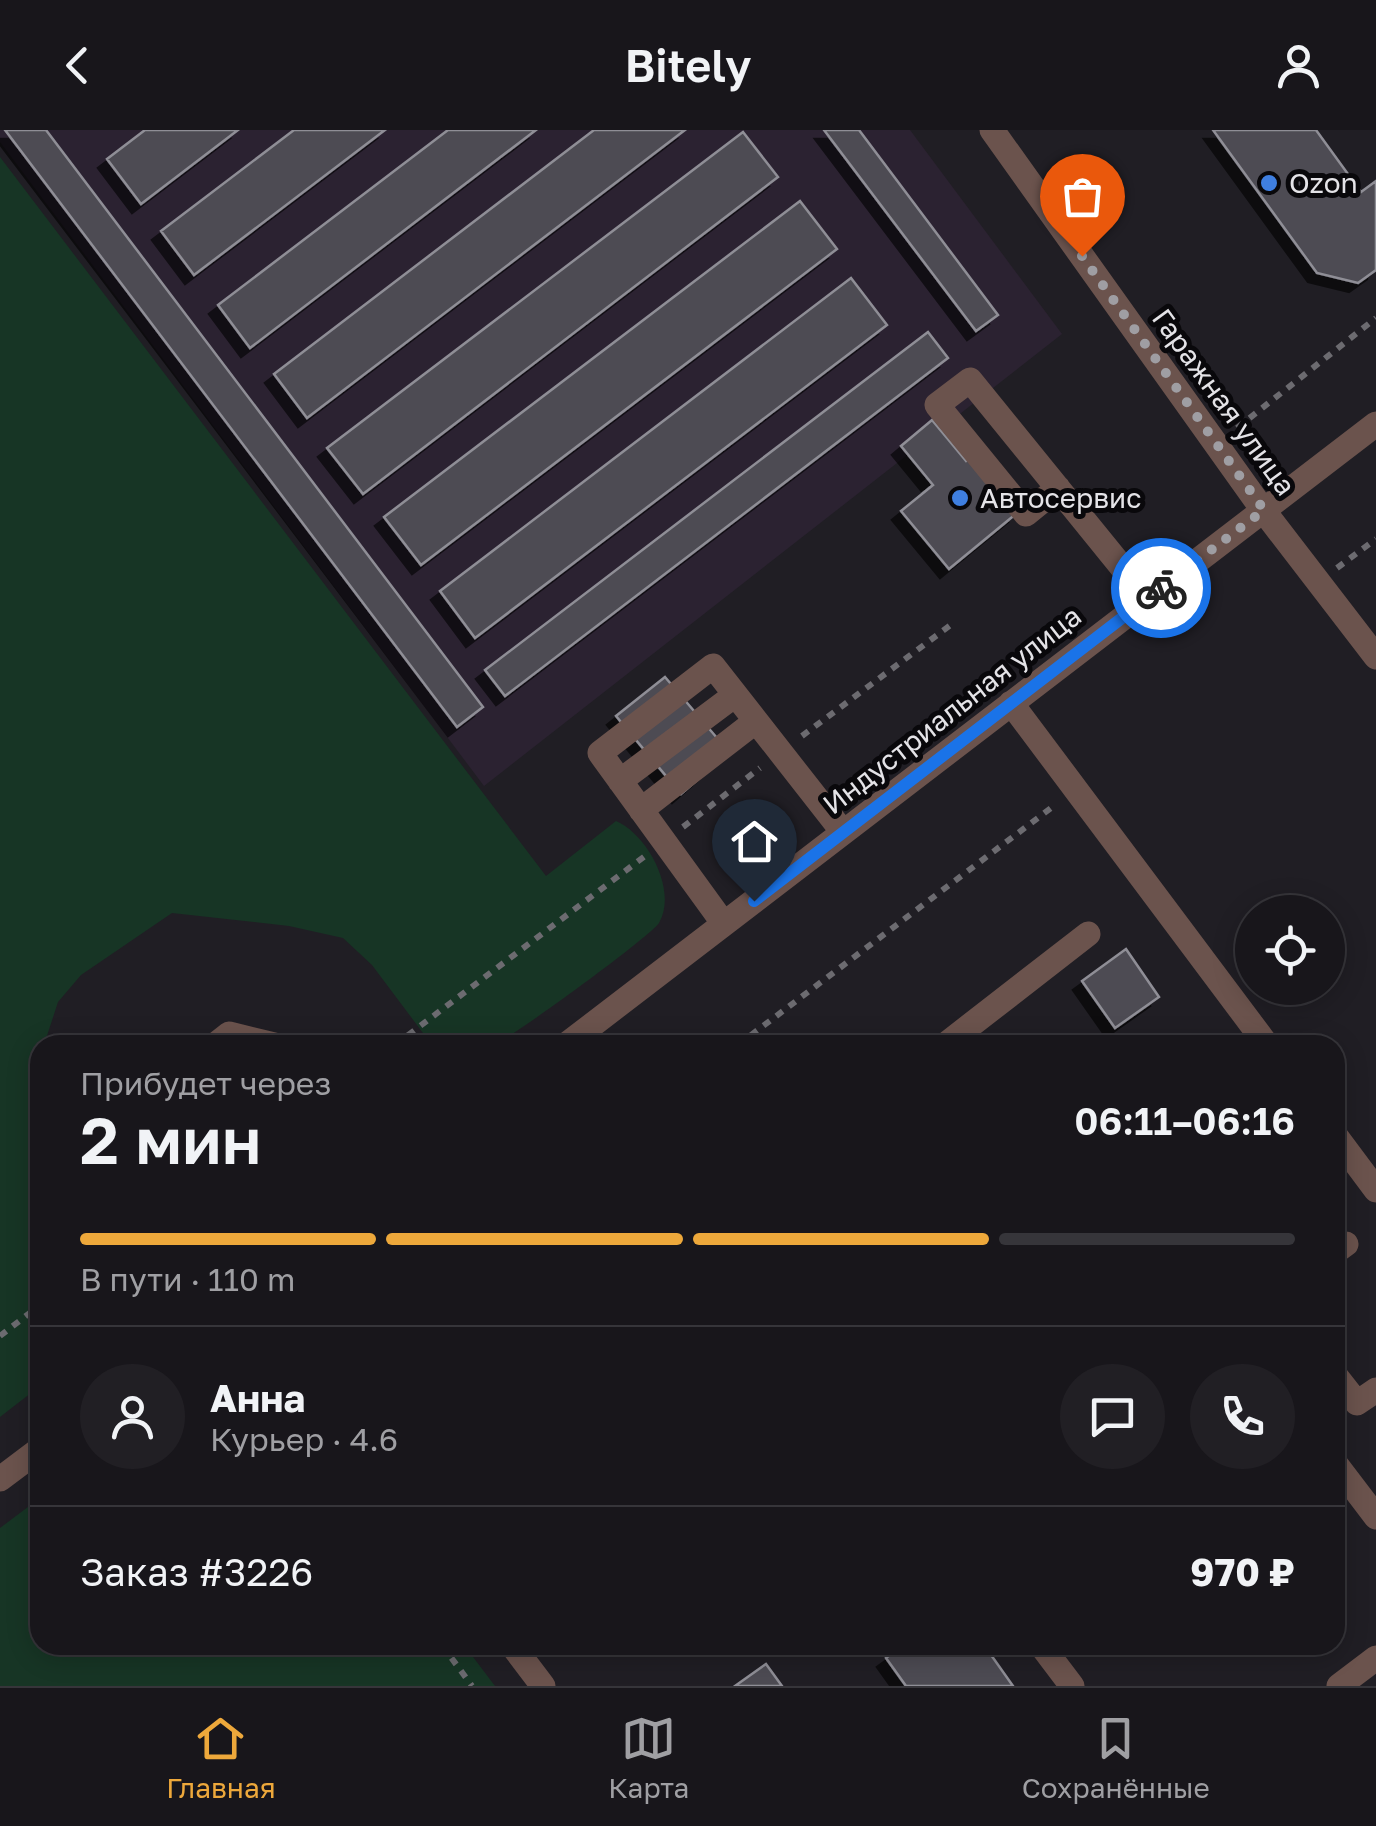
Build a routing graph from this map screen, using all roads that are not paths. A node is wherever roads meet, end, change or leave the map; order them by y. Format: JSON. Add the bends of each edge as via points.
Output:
{"nodes":[{"id":1,"x":992,"y":130,"type":"edge"},
{"id":2,"x":1376,"y":424,"type":"edge"},
{"id":3,"x":1058,"y":488,"type":"dead end"},
{"id":4,"x":1264,"y":510,"type":"junction"},
{"id":5,"x":1147,"y":598,"type":"junction"},
{"id":6,"x":1376,"y":657,"type":"edge"},
{"id":7,"x":735,"y":695,"type":"junction"},
{"id":8,"x":1011,"y":703,"type":"junction"},
{"id":9,"x":756,"y":721,"type":"junction"},
{"id":10,"x":620,"y":781,"type":"junction"},
{"id":11,"x":641,"y":810,"type":"junction"},
{"id":12,"x":843,"y":832,"type":"junction"},
{"id":13,"x":724,"y":924,"type":"junction"},
{"id":14,"x":1088,"y":934,"type":"dead end"},
{"id":15,"x":579,"y":1035,"type":"edge"},
{"id":16,"x":958,"y":1035,"type":"edge"},
{"id":17,"x":1260,"y":1035,"type":"edge"},
{"id":18,"x":1345,"y":1148,"type":"edge"},
{"id":19,"x":1376,"y":1190,"type":"edge"},
{"id":20,"x":1345,"y":1388,"type":"edge"},
{"id":21,"x":1376,"y":1390,"type":"edge"},
{"id":22,"x":30,"y":1457,"type":"edge"},
{"id":23,"x":1345,"y":1475,"type":"edge"},
{"id":24,"x":0,"y":1480,"type":"edge"},
{"id":25,"x":1376,"y":1517,"type":"edge"},
{"id":26,"x":520,"y":1655,"type":"edge"},
{"id":27,"x":1054,"y":1655,"type":"edge"},
{"id":28,"x":1376,"y":1658,"type":"edge"},
{"id":29,"x":543,"y":1686,"type":"edge"},
{"id":30,"x":1072,"y":1686,"type":"edge"},
{"id":31,"x":1339,"y":1686,"type":"edge"}],
"edges":[{"from":1,"to":4,"type":"street","name":"Гаражная улица"},
{"from":2,"to":4,"type":"street","name":"Индустриальная улица"},
{"from":3,"to":5,"type":"street","via":[[1026,514],[936,405],[970,380]]},
{"from":4,"to":5,"type":"street","name":"Индустриальная улица"},
{"from":4,"to":6,"type":"street","name":"Гаражная улица"},
{"from":5,"to":8,"type":"street","name":"Индустриальная улица"},
{"from":7,"to":9,"type":"street"},
{"from":7,"to":10,"type":"street"},
{"from":7,"to":10,"type":"street","via":[[713,666],[600,753]]},
{"from":8,"to":12,"type":"street","name":"Индустриальная улица"},
{"from":8,"to":17,"type":"street"},
{"from":9,"to":11,"type":"street"},
{"from":9,"to":12,"type":"street"},
{"from":10,"to":11,"type":"street"},
{"from":11,"to":13,"type":"street"},
{"from":12,"to":13,"type":"street","name":"Индустриальная улица"},
{"from":13,"to":15,"type":"street","name":"Индустриальная улица"},
{"from":14,"to":16,"type":"street"},
{"from":18,"to":19,"type":"street"},
{"from":20,"to":21,"type":"street","via":[[1357,1403]]},
{"from":22,"to":24,"type":"street"},
{"from":23,"to":25,"type":"street"},
{"from":26,"to":29,"type":"street"},
{"from":27,"to":30,"type":"street"},
{"from":28,"to":31,"type":"street"}]}
